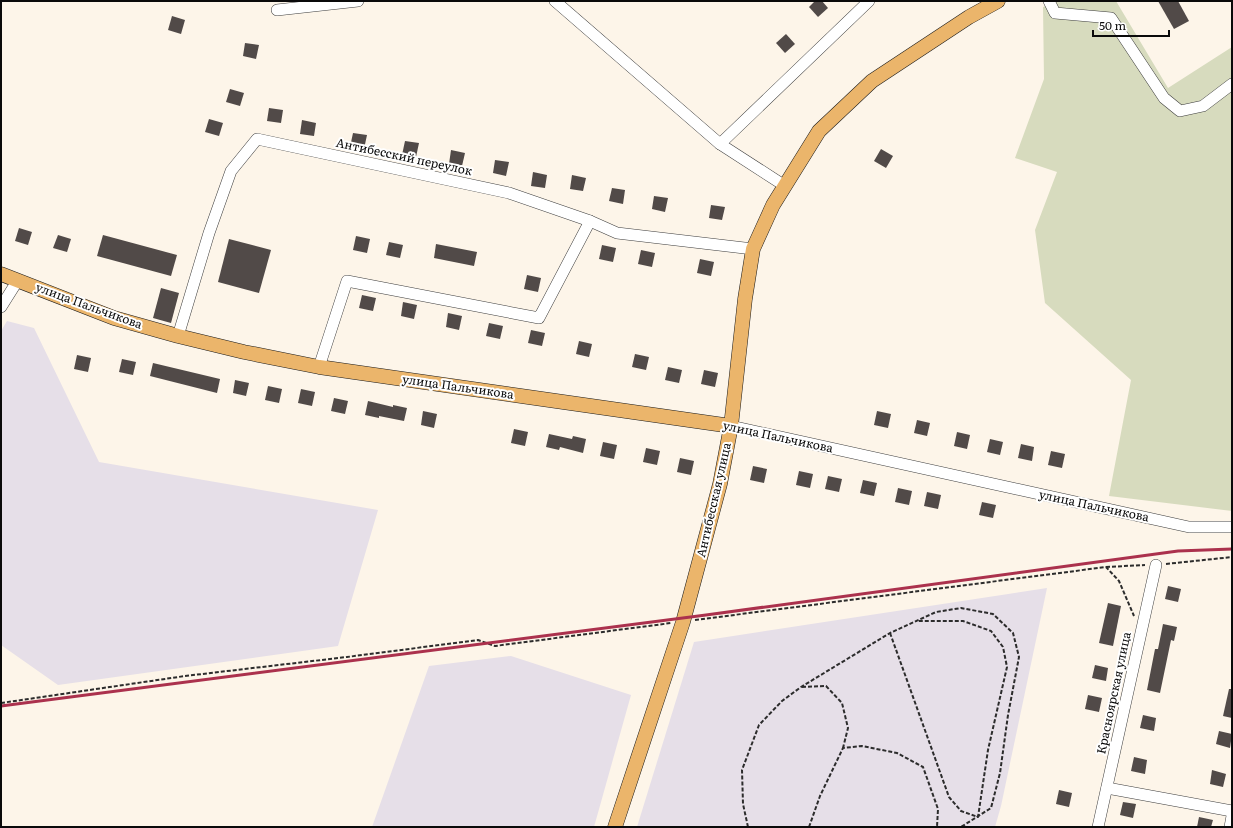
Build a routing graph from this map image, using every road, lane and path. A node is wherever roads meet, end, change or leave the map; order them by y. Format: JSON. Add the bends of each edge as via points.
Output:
{"nodes":[{"id":1,"x":358,"y":1,"type":"edge"},
{"id":2,"x":555,"y":1,"type":"edge"},
{"id":3,"x":869,"y":1,"type":"edge"},
{"id":4,"x":998,"y":1,"type":"edge"},
{"id":5,"x":1049,"y":1,"type":"edge"},
{"id":6,"x":277,"y":10,"type":"dead end"},
{"id":7,"x":1232,"y":84,"type":"edge"},
{"id":8,"x":720,"y":144,"type":"junction"},
{"id":9,"x":785,"y":186,"type":"junction"},
{"id":10,"x":590,"y":221,"type":"junction"},
{"id":11,"x":753,"y":248,"type":"junction"},
{"id":12,"x":1,"y":274,"type":"edge"},
{"id":13,"x":18,"y":280,"type":"junction"},
{"id":14,"x":1,"y":307,"type":"edge"},
{"id":15,"x":178,"y":336,"type":"junction"},
{"id":16,"x":319,"y":367,"type":"junction"},
{"id":17,"x":731,"y":426,"type":"junction"},
{"id":18,"x":1232,"y":527,"type":"edge"},
{"id":19,"x":1232,"y":557,"type":"edge"},
{"id":20,"x":1156,"y":565,"type":"junction"},
{"id":21,"x":1106,"y":567,"type":"junction"},
{"id":22,"x":915,"y":621,"type":"junction"},
{"id":23,"x":683,"y":622,"type":"junction"},
{"id":24,"x":890,"y":633,"type":"junction"},
{"id":25,"x":1141,"y":633,"type":"junction"},
{"id":26,"x":801,"y":687,"type":"junction"},
{"id":27,"x":1,"y":703,"type":"edge"},
{"id":28,"x":843,"y":748,"type":"junction"},
{"id":29,"x":1107,"y":788,"type":"junction"},
{"id":30,"x":1232,"y":811,"type":"edge"},
{"id":31,"x":1232,"y":816,"type":"edge"},
{"id":32,"x":978,"y":817,"type":"junction"},
{"id":33,"x":615,"y":827,"type":"edge"},
{"id":34,"x":748,"y":827,"type":"edge"},
{"id":35,"x":809,"y":827,"type":"edge"},
{"id":36,"x":937,"y":827,"type":"edge"},
{"id":37,"x":961,"y":827,"type":"edge"},
{"id":38,"x":1098,"y":827,"type":"edge"},
{"id":39,"x":1230,"y":827,"type":"edge"}],
"edges":[{"from":1,"to":6,"type":"street"},
{"from":2,"to":8,"type":"street"},
{"from":3,"to":8,"type":"street"},
{"from":4,"to":9,"type":"main road","name":"Антибесская улица","via":[[969,17],[872,81],[819,131]]},
{"from":5,"to":7,"type":"street","via":[[1055,13],[1111,18],[1164,98],[1180,111],[1202,106]]},
{"from":8,"to":9,"type":"street"},
{"from":9,"to":11,"type":"main road","name":"Антибесская улица"},
{"from":10,"to":11,"type":"street","name":"Антибесский переулок","via":[[617,233]]},
{"from":10,"to":15,"type":"street","name":"Антибесский переулок","via":[[509,193],[257,139],[231,170]]},
{"from":10,"to":16,"type":"street","via":[[538,318],[347,281]]},
{"from":11,"to":17,"type":"main road","name":"Антибесская улица","via":[[744,299]]},
{"from":12,"to":13,"type":"main road","name":"улица Пальчикова"},
{"from":13,"to":14,"type":"street"},
{"from":13,"to":15,"type":"main road","name":"улица Пальчикова","via":[[114,318]]},
{"from":15,"to":16,"type":"main road","name":"улица Пальчикова"},
{"from":16,"to":17,"type":"main road","name":"улица Пальчикова"},
{"from":17,"to":18,"type":"street","name":"улица Пальчикова","via":[[1189,527]]},
{"from":17,"to":23,"type":"main road","name":"Антибесская улица","via":[[720,484]]},
{"from":19,"to":20,"type":"path"},
{"from":20,"to":21,"type":"path"},
{"from":20,"to":25,"type":"street","name":"Красноярская улица"},
{"from":21,"to":23,"type":"path"},
{"from":21,"to":25,"type":"path","via":[[1119,581]]},
{"from":22,"to":24,"type":"path"},
{"from":22,"to":32,"type":"path","via":[[963,621],[991,631],[1003,647],[1007,667],[988,750]]},
{"from":22,"to":32,"type":"path","via":[[936,612],[961,608],[993,614],[1014,633],[1019,657],[1000,773],[991,808]]},
{"from":23,"to":27,"type":"path","via":[[495,646],[478,640],[185,676]]},
{"from":23,"to":33,"type":"main road","name":"Антибесская улица"},
{"from":24,"to":26,"type":"path"},
{"from":24,"to":32,"type":"path","via":[[949,797],[961,811]]},
{"from":25,"to":29,"type":"street","name":"Красноярская улица"},
{"from":26,"to":28,"type":"path","via":[[826,686],[842,703],[848,728]]},
{"from":26,"to":34,"type":"path","via":[[782,701],[759,725],[742,770],[743,804]]},
{"from":28,"to":35,"type":"path","via":[[820,796]]},
{"from":28,"to":36,"type":"path","via":[[862,746],[896,754],[923,767],[938,810]]},
{"from":29,"to":30,"type":"street"},
{"from":29,"to":38,"type":"street","name":"Красноярская улица"},
{"from":31,"to":39,"type":"street"},
{"from":32,"to":37,"type":"path"}]}
